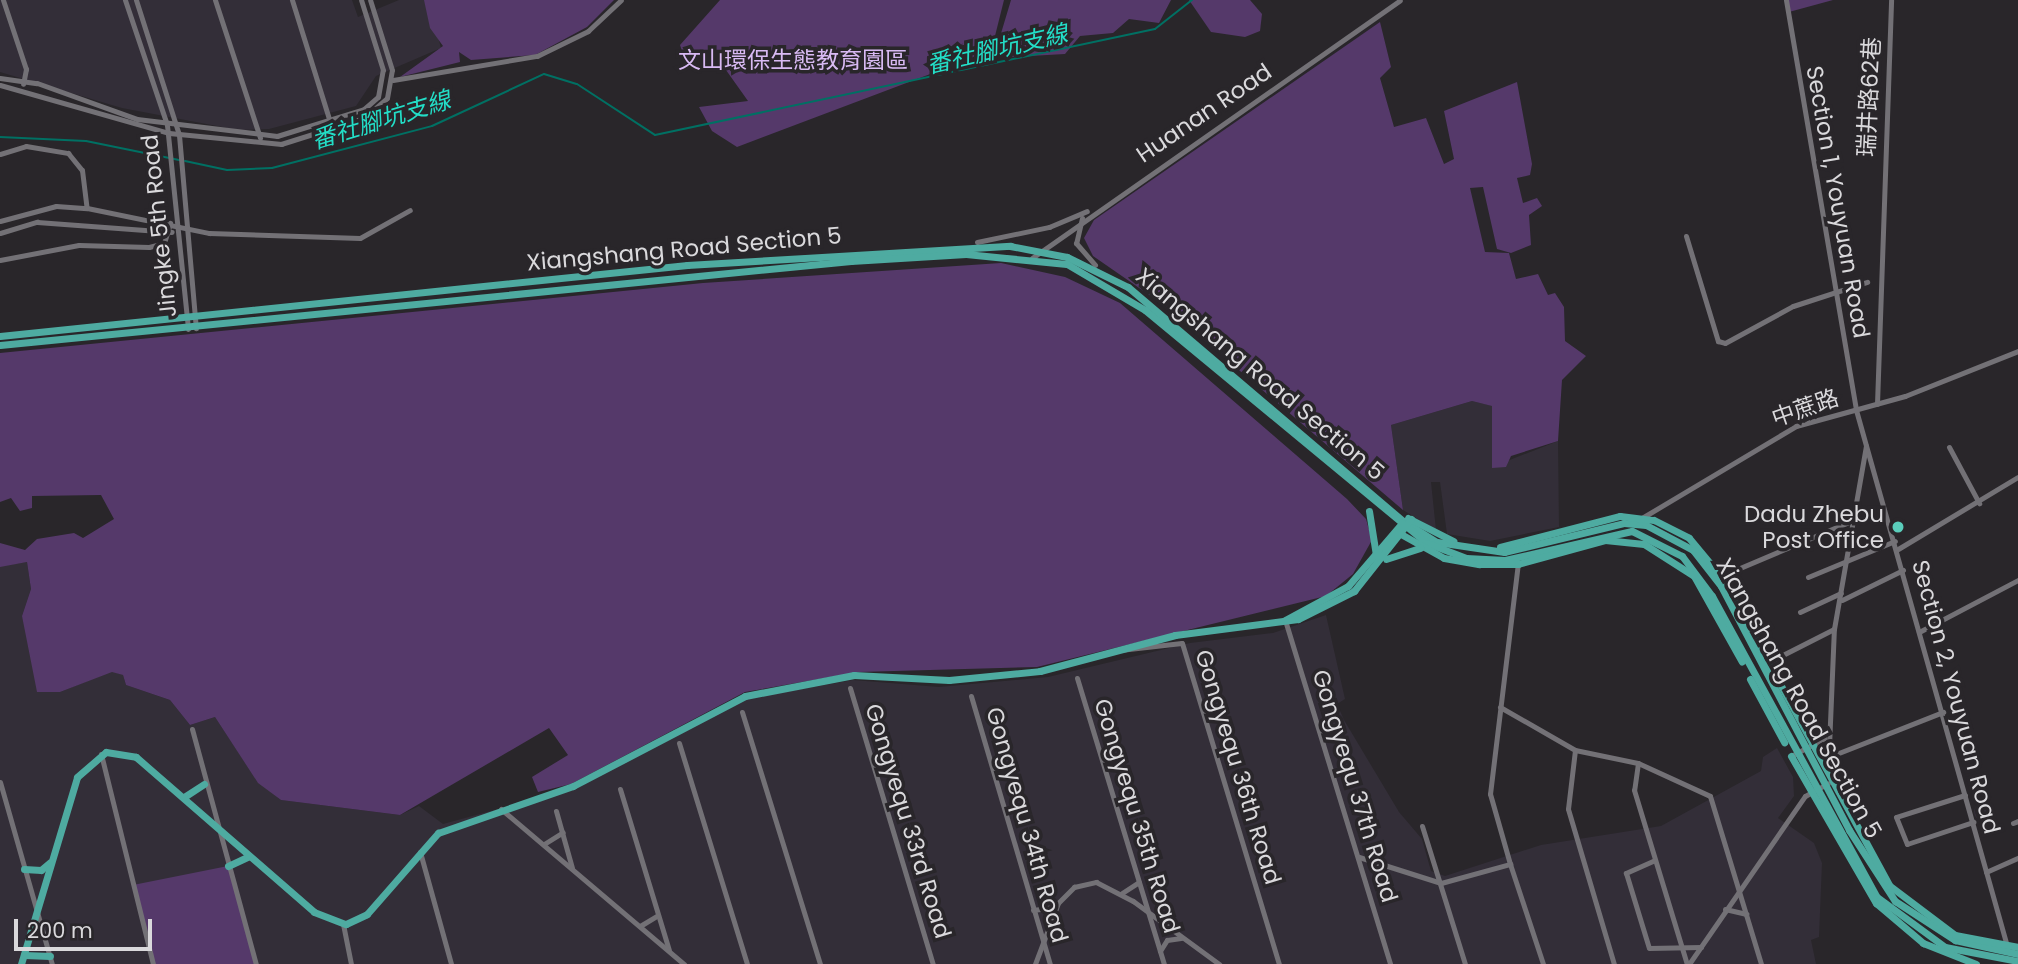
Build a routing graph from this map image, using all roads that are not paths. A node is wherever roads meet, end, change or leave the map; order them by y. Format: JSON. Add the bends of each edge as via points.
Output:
{"nodes":[{"id":1,"x":3,"y":0,"type":"edge"},
{"id":2,"x":125,"y":0,"type":"edge"},
{"id":3,"x":136,"y":0,"type":"edge"},
{"id":4,"x":215,"y":0,"type":"edge"},
{"id":5,"x":292,"y":0,"type":"edge"},
{"id":6,"x":360,"y":0,"type":"edge"},
{"id":7,"x":370,"y":0,"type":"edge"},
{"id":8,"x":621,"y":0,"type":"edge"},
{"id":9,"x":1400,"y":0,"type":"edge"},
{"id":10,"x":1786,"y":0,"type":"edge"},
{"id":11,"x":1891,"y":0,"type":"edge"},
{"id":12,"x":0,"y":78,"type":"edge"},
{"id":13,"x":393,"y":80,"type":"junction"},
{"id":14,"x":0,"y":85,"type":"edge"},
{"id":15,"x":23,"y":85,"type":"junction"},
{"id":16,"x":330,"y":120,"type":"junction"},
{"id":17,"x":167,"y":125,"type":"junction"},
{"id":18,"x":177,"y":127,"type":"junction"},
{"id":19,"x":332,"y":129,"type":"junction"},
{"id":20,"x":169,"y":133,"type":"junction"},
{"id":21,"x":179,"y":135,"type":"junction"},
{"id":22,"x":259,"y":136,"type":"junction"},
{"id":23,"x":261,"y":144,"type":"junction"},
{"id":24,"x":0,"y":154,"type":"edge"},
{"id":25,"x":1106,"y":201,"type":"junction"},
{"id":26,"x":87,"y":208,"type":"junction"},
{"id":27,"x":410,"y":210,"type":"dead end"},
{"id":28,"x":1083,"y":217,"type":"junction"},
{"id":29,"x":0,"y":221,"type":"edge"},
{"id":30,"x":170,"y":223,"type":"junction"},
{"id":31,"x":172,"y":232,"type":"junction"},
{"id":32,"x":0,"y":233,"type":"edge"},
{"id":33,"x":1686,"y":236,"type":"dead end"},
{"id":34,"x":977,"y":242,"type":"dead end"},
{"id":35,"x":1040,"y":250,"type":"junction"},
{"id":36,"x":1032,"y":258,"type":"junction"},
{"id":37,"x":0,"y":260,"type":"edge"},
{"id":38,"x":1095,"y":265,"type":"dead end"},
{"id":39,"x":1867,"y":282,"type":"dead end"},
{"id":40,"x":1836,"y":292,"type":"junction"},
{"id":41,"x":192,"y":323,"type":"junction"},
{"id":42,"x":0,"y":336,"type":"edge"},
{"id":43,"x":0,"y":345,"type":"edge"},
{"id":44,"x":2018,"y":351,"type":"edge"},
{"id":45,"x":1877,"y":404,"type":"junction"},
{"id":46,"x":1856,"y":410,"type":"junction"},
{"id":47,"x":1866,"y":446,"type":"junction"},
{"id":48,"x":1949,"y":447,"type":"dead end"},
{"id":49,"x":2018,"y":477,"type":"edge"},
{"id":50,"x":1979,"y":503,"type":"junction"},
{"id":51,"x":1652,"y":507,"type":"junction"},
{"id":52,"x":1370,"y":512,"type":"dead end"},
{"id":53,"x":1639,"y":520,"type":"junction"},
{"id":54,"x":1654,"y":520,"type":"junction"},
{"id":55,"x":1849,"y":522,"type":"junction"},
{"id":56,"x":1403,"y":525,"type":"junction"},
{"id":57,"x":1631,"y":535,"type":"junction"},
{"id":58,"x":1895,"y":541,"type":"junction"},
{"id":59,"x":1420,"y":548,"type":"junction"},
{"id":60,"x":1898,"y":549,"type":"junction"},
{"id":61,"x":1379,"y":559,"type":"junction"},
{"id":62,"x":1842,"y":562,"type":"junction"},
{"id":63,"x":1518,"y":564,"type":"junction"},
{"id":64,"x":1903,"y":570,"type":"junction"},
{"id":65,"x":1721,"y":576,"type":"junction"},
{"id":66,"x":1808,"y":577,"type":"dead end"},
{"id":67,"x":2018,"y":580,"type":"edge"},
{"id":68,"x":1841,"y":593,"type":"junction"},
{"id":69,"x":1842,"y":600,"type":"junction"},
{"id":70,"x":1800,"y":612,"type":"dead end"},
{"id":71,"x":1285,"y":620,"type":"junction"},
{"id":72,"x":1833,"y":629,"type":"junction"},
{"id":73,"x":1919,"y":632,"type":"junction"},
{"id":74,"x":1120,"y":650,"type":"junction"},
{"id":75,"x":1767,"y":663,"type":"junction"},
{"id":76,"x":1077,"y":678,"type":"dead end"},
{"id":77,"x":850,"y":688,"type":"dead end"},
{"id":78,"x":971,"y":695,"type":"dead end"},
{"id":79,"x":1500,"y":706,"type":"junction"},
{"id":80,"x":742,"y":712,"type":"dead end"},
{"id":81,"x":1943,"y":712,"type":"junction"},
{"id":82,"x":192,"y":729,"type":"dead end"},
{"id":83,"x":1825,"y":738,"type":"junction"},
{"id":84,"x":679,"y":743,"type":"dead end"},
{"id":85,"x":1808,"y":747,"type":"junction"},
{"id":86,"x":1575,"y":750,"type":"junction"},
{"id":87,"x":102,"y":754,"type":"junction"},
{"id":88,"x":1793,"y":755,"type":"junction"},
{"id":89,"x":1826,"y":758,"type":"junction"},
{"id":90,"x":1638,"y":763,"type":"junction"},
{"id":91,"x":0,"y":782,"type":"edge"},
{"id":92,"x":1826,"y":783,"type":"junction"},
{"id":93,"x":204,"y":784,"type":"junction"},
{"id":94,"x":620,"y":789,"type":"dead end"},
{"id":95,"x":1812,"y":791,"type":"junction"},
{"id":96,"x":1965,"y":795,"type":"junction"},
{"id":97,"x":184,"y":797,"type":"junction"},
{"id":98,"x":501,"y":809,"type":"junction"},
{"id":99,"x":556,"y":811,"type":"dead end"},
{"id":100,"x":1973,"y":822,"type":"junction"},
{"id":101,"x":215,"y":825,"type":"junction"},
{"id":102,"x":1422,"y":826,"type":"dead end"},
{"id":103,"x":563,"y":832,"type":"junction"},
{"id":104,"x":544,"y":844,"type":"junction"},
{"id":105,"x":420,"y":852,"type":"junction"},
{"id":106,"x":249,"y":856,"type":"junction"},
{"id":107,"x":1359,"y":857,"type":"junction"},
{"id":108,"x":2018,"y":858,"type":"edge"},
{"id":109,"x":1655,"y":860,"type":"junction"},
{"id":110,"x":50,"y":862,"type":"junction"},
{"id":111,"x":1510,"y":864,"type":"junction"},
{"id":112,"x":228,"y":866,"type":"junction"},
{"id":113,"x":1730,"y":867,"type":"junction"},
{"id":114,"x":572,"y":868,"type":"junction"},
{"id":115,"x":24,"y":869,"type":"junction"},
{"id":116,"x":1986,"y":873,"type":"junction"},
{"id":117,"x":1747,"y":876,"type":"junction"},
{"id":118,"x":1139,"y":882,"type":"junction"},
{"id":119,"x":1441,"y":883,"type":"junction"},
{"id":120,"x":1738,"y":890,"type":"junction"},
{"id":121,"x":1120,"y":893,"type":"junction"},
{"id":122,"x":1057,"y":905,"type":"junction"},
{"id":123,"x":1725,"y":909,"type":"junction"},
{"id":124,"x":1033,"y":910,"type":"junction"},
{"id":125,"x":35,"y":912,"type":"junction"},
{"id":126,"x":1149,"y":913,"type":"junction"},
{"id":127,"x":1746,"y":914,"type":"junction"},
{"id":128,"x":658,"y":915,"type":"junction"},
{"id":129,"x":343,"y":924,"type":"junction"},
{"id":130,"x":640,"y":926,"type":"junction"},
{"id":131,"x":1184,"y":939,"type":"junction"},
{"id":132,"x":1680,"y":943,"type":"junction"},
{"id":133,"x":1042,"y":945,"type":"junction"},
{"id":134,"x":1700,"y":947,"type":"junction"},
{"id":135,"x":2018,"y":947,"type":"edge"},
{"id":136,"x":669,"y":951,"type":"junction"},
{"id":137,"x":1160,"y":951,"type":"junction"},
{"id":138,"x":24,"y":955,"type":"junction"},
{"id":139,"x":2013,"y":957,"type":"edge"},
{"id":140,"x":51,"y":960,"type":"edge"},
{"id":141,"x":22,"y":964,"type":"edge"},
{"id":142,"x":153,"y":964,"type":"edge"},
{"id":143,"x":256,"y":964,"type":"edge"},
{"id":144,"x":351,"y":964,"type":"edge"},
{"id":145,"x":451,"y":964,"type":"edge"},
{"id":146,"x":684,"y":964,"type":"edge"},
{"id":147,"x":747,"y":964,"type":"edge"},
{"id":148,"x":820,"y":964,"type":"edge"},
{"id":149,"x":933,"y":964,"type":"edge"},
{"id":150,"x":1035,"y":964,"type":"edge"},
{"id":151,"x":1050,"y":964,"type":"edge"},
{"id":152,"x":1164,"y":964,"type":"edge"},
{"id":153,"x":1219,"y":964,"type":"edge"},
{"id":154,"x":1279,"y":964,"type":"edge"},
{"id":155,"x":1390,"y":964,"type":"edge"},
{"id":156,"x":1465,"y":964,"type":"edge"},
{"id":157,"x":1543,"y":964,"type":"edge"},
{"id":158,"x":1614,"y":964,"type":"edge"},
{"id":159,"x":1688,"y":964,"type":"edge"},
{"id":160,"x":1761,"y":964,"type":"edge"},
{"id":161,"x":1976,"y":964,"type":"edge"}],
"edges":[{"from":1,"to":15,"type":"street"},
{"from":2,"to":17,"type":"street","name":"Jingke 5th Road"},
{"from":3,"to":18,"type":"street","name":"Jingke 5th Road"},
{"from":4,"to":22,"type":"street"},
{"from":5,"to":16,"type":"street"},
{"from":6,"to":16,"type":"street","via":[[384,83],[369,106]]},
{"from":7,"to":13,"type":"street"},
{"from":8,"to":13,"type":"street","via":[[588,31],[537,57]]},
{"from":9,"to":25,"type":"street","name":"Huanan Road"},
{"from":10,"to":40,"type":"street","name":"Section 1, Youyuan Road"},
{"from":11,"to":45,"type":"street","name":"瑞井路62巷"},
{"from":12,"to":15,"type":"street"},
{"from":13,"to":19,"type":"street","via":[[377,110]]},
{"from":14,"to":15,"type":"street"},
{"from":15,"to":17,"type":"street"},
{"from":15,"to":20,"type":"street"},
{"from":16,"to":19,"type":"street"},
{"from":16,"to":22,"type":"street"},
{"from":17,"to":18,"type":"street"},
{"from":17,"to":20,"type":"street","name":"Jingke 5th Road"},
{"from":18,"to":21,"type":"street","name":"Jingke 5th Road"},
{"from":18,"to":22,"type":"street"},
{"from":19,"to":23,"type":"street"},
{"from":20,"to":21,"type":"street"},
{"from":20,"to":41,"type":"street","name":"Jingke 5th Road"},
{"from":21,"to":23,"type":"street"},
{"from":21,"to":41,"type":"street","name":"Jingke 5th Road","via":[[190,240]]},
{"from":22,"to":23,"type":"street"},
{"from":24,"to":26,"type":"street","via":[[26,146],[68,152],[82,170]]},
{"from":25,"to":28,"type":"street","name":"Huanan Road"},
{"from":25,"to":34,"type":"street","via":[[1049,227]]},
{"from":26,"to":29,"type":"street","via":[[56,206]]},
{"from":26,"to":30,"type":"street"},
{"from":27,"to":30,"type":"street","via":[[360,238],[209,233]]},
{"from":28,"to":35,"type":"street","name":"Huanan Road"},
{"from":28,"to":38,"type":"street","via":[[1076,243]]},
{"from":30,"to":31,"type":"street"},
{"from":31,"to":32,"type":"street","via":[[37,222]]},
{"from":31,"to":37,"type":"street","via":[[164,243],[149,247],[79,245]]},
{"from":33,"to":40,"type":"street","via":[[1718,341],[1726,344],[1793,306]]},
{"from":35,"to":36,"type":"street","name":"Huanan Road"},
{"from":35,"to":41,"type":"main road","name":"Xiangshang Road Section 5","via":[[965,247],[687,265]]},
{"from":35,"to":56,"type":"main road","name":"Xiangshang Road Section 5","via":[[1128,287]]},
{"from":36,"to":41,"type":"main road","name":"Xiangshang Road Section 5","via":[[966,254],[797,265]]},
{"from":36,"to":56,"type":"main road","name":"Xiangshang Road Section 5","via":[[1067,264],[1119,291]]},
{"from":39,"to":40,"type":"street"},
{"from":40,"to":46,"type":"street","name":"Section 1, Youyuan Road"},
{"from":41,"to":42,"type":"main road","name":"Xiangshang Road Section 5"},
{"from":41,"to":43,"type":"main road","name":"Xiangshang Road Section 5"},
{"from":44,"to":45,"type":"street","name":"中蔗路"},
{"from":45,"to":46,"type":"street","name":"中蔗路"},
{"from":46,"to":47,"type":"street","name":"Section 2, Youyuan Road"},
{"from":46,"to":51,"type":"street","name":"中蔗路","via":[[1796,426]]},
{"from":47,"to":55,"type":"street"},
{"from":47,"to":58,"type":"street","name":"Section 2, Youyuan Road"},
{"from":48,"to":50,"type":"street"},
{"from":49,"to":50,"type":"street"},
{"from":50,"to":60,"type":"street"},
{"from":51,"to":53,"type":"street","name":"中蔗路"},
{"from":51,"to":54,"type":"street"},
{"from":52,"to":61,"type":"main road"},
{"from":53,"to":54,"type":"main road","name":"Xiangshang Road Section 5"},
{"from":53,"to":56,"type":"main road","name":"Xiangshang Road Section 5","via":[[1603,524],[1504,552],[1437,542]]},
{"from":53,"to":57,"type":"street","name":"中蔗路"},
{"from":53,"to":85,"type":"main road","name":"Xiangshang Road Section 5","via":[[1675,537],[1709,568]]},
{"from":54,"to":65,"type":"main road","name":"Xiangshang Road Section 5","via":[[1689,538]]},
{"from":55,"to":62,"type":"street"},
{"from":55,"to":65,"type":"street"},
{"from":56,"to":57,"type":"main road","name":"Xiangshang Road Section 5","via":[[1450,553],[1505,560]]},
{"from":56,"to":59,"type":"main road","name":"Xiangshang Road Section 5"},
{"from":56,"to":61,"type":"main road"},
{"from":57,"to":63,"type":"main road","name":"Xiangshang Road Section 5"},
{"from":57,"to":88,"type":"main road","name":"Xiangshang Road Section 5","via":[[1668,546],[1699,575]]},
{"from":58,"to":60,"type":"street","name":"Section 2, Youyuan Road"},
{"from":58,"to":62,"type":"street"},
{"from":59,"to":61,"type":"main road"},
{"from":59,"to":63,"type":"main road","name":"Xiangshang Road Section 5","via":[[1466,563]]},
{"from":60,"to":64,"type":"street","name":"Section 2, Youyuan Road"},
{"from":61,"to":71,"type":"main road","via":[[1338,602]]},
{"from":62,"to":66,"type":"street"},
{"from":62,"to":68,"type":"street"},
{"from":63,"to":79,"type":"street"},
{"from":64,"to":69,"type":"street"},
{"from":64,"to":73,"type":"street","name":"Section 2, Youyuan Road"},
{"from":65,"to":75,"type":"main road","name":"Xiangshang Road Section 5"},
{"from":67,"to":73,"type":"street"},
{"from":68,"to":69,"type":"street"},
{"from":68,"to":70,"type":"street"},
{"from":69,"to":72,"type":"street"},
{"from":71,"to":74,"type":"main road"},
{"from":71,"to":107,"type":"street","name":"Gongyequ 37th Road"},
{"from":72,"to":75,"type":"street"},
{"from":72,"to":83,"type":"street"},
{"from":73,"to":81,"type":"street","name":"Section 2, Youyuan Road"},
{"from":74,"to":98,"type":"main road","via":[[1010,675],[923,680],[854,675],[772,688],[716,708],[572,786]]},
{"from":74,"to":154,"type":"street","name":"Gongyequ 36th Road","via":[[1182,643]]},
{"from":75,"to":85,"type":"main road","name":"Xiangshang Road Section 5"},
{"from":76,"to":118,"type":"street","name":"Gongyequ 35th Road"},
{"from":77,"to":149,"type":"street","name":"Gongyequ 33rd Road"},
{"from":78,"to":124,"type":"street","name":"Gongyequ 34th Road"},
{"from":79,"to":86,"type":"street"},
{"from":79,"to":111,"type":"street","via":[[1490,794]]},
{"from":80,"to":148,"type":"street"},
{"from":81,"to":89,"type":"street"},
{"from":81,"to":96,"type":"street","name":"Section 2, Youyuan Road"},
{"from":82,"to":93,"type":"street"},
{"from":83,"to":85,"type":"street"},
{"from":83,"to":89,"type":"street"},
{"from":84,"to":147,"type":"street"},
{"from":85,"to":88,"type":"street"},
{"from":85,"to":92,"type":"main road","name":"Xiangshang Road Section 5"},
{"from":86,"to":90,"type":"street"},
{"from":86,"to":158,"type":"street","via":[[1568,809]]},
{"from":87,"to":97,"type":"main road","via":[[135,757]]},
{"from":87,"to":110,"type":"main road","via":[[79,772]]},
{"from":87,"to":142,"type":"street"},
{"from":88,"to":95,"type":"main road","name":"Xiangshang Road Section 5"},
{"from":89,"to":92,"type":"street"},
{"from":90,"to":109,"type":"street","via":[[1634,790]]},
{"from":90,"to":113,"type":"street","via":[[1710,796]]},
{"from":91,"to":115,"type":"street"},
{"from":92,"to":95,"type":"street"},
{"from":92,"to":139,"type":"main road","name":"Xiangshang Road Section 5","via":[[1879,881],[1908,913],[1955,940]]},
{"from":93,"to":97,"type":"main road"},
{"from":93,"to":101,"type":"street"},
{"from":94,"to":128,"type":"street"},
{"from":95,"to":117,"type":"street"},
{"from":95,"to":139,"type":"main road","name":"Xiangshang Road Section 5","via":[[1861,874],[1899,919],[1945,947]]},
{"from":95,"to":161,"type":"main road","name":"Xiangshang Road Section 5","via":[[1855,875],[1888,917],[1923,943]]},
{"from":96,"to":100,"type":"street","name":"Section 2, Youyuan Road"},
{"from":96,"to":100,"type":"street","via":[[1896,817],[1907,844]]},
{"from":97,"to":101,"type":"main road"},
{"from":98,"to":104,"type":"street"},
{"from":98,"to":105,"type":"main road","via":[[443,831]]},
{"from":99,"to":103,"type":"street"},
{"from":100,"to":116,"type":"street","name":"Section 2, Youyuan Road"},
{"from":101,"to":106,"type":"main road"},
{"from":101,"to":112,"type":"street"},
{"from":102,"to":119,"type":"street"},
{"from":103,"to":104,"type":"street"},
{"from":103,"to":114,"type":"street"},
{"from":104,"to":114,"type":"street"},
{"from":105,"to":129,"type":"main road","via":[[367,914]]},
{"from":105,"to":145,"type":"street"},
{"from":106,"to":112,"type":"main road"},
{"from":106,"to":129,"type":"main road","via":[[314,912]]},
{"from":107,"to":119,"type":"street"},
{"from":107,"to":155,"type":"street","name":"Gongyequ 37th Road"},
{"from":108,"to":116,"type":"street"},
{"from":109,"to":132,"type":"street"},
{"from":109,"to":132,"type":"street","via":[[1626,873],[1647,946],[1654,951]]},
{"from":110,"to":115,"type":"main road","via":[[41,870]]},
{"from":110,"to":125,"type":"main road"},
{"from":111,"to":119,"type":"street"},
{"from":111,"to":157,"type":"street"},
{"from":112,"to":143,"type":"street"},
{"from":113,"to":117,"type":"street"},
{"from":113,"to":120,"type":"street"},
{"from":114,"to":130,"type":"street"},
{"from":115,"to":125,"type":"street"},
{"from":116,"to":139,"type":"street","name":"Section 2, Youyuan Road"},
{"from":117,"to":120,"type":"street"},
{"from":118,"to":121,"type":"street"},
{"from":118,"to":126,"type":"street","name":"Gongyequ 35th Road"},
{"from":119,"to":156,"type":"street"},
{"from":120,"to":123,"type":"street"},
{"from":120,"to":127,"type":"street"},
{"from":121,"to":122,"type":"street","via":[[1087,883]]},
{"from":121,"to":126,"type":"street"},
{"from":122,"to":124,"type":"street"},
{"from":122,"to":133,"type":"street"},
{"from":123,"to":127,"type":"street"},
{"from":123,"to":134,"type":"street"},
{"from":124,"to":133,"type":"street","name":"Gongyequ 34th Road"},
{"from":125,"to":138,"type":"main road"},
{"from":125,"to":140,"type":"street"},
{"from":126,"to":131,"type":"street"},
{"from":126,"to":137,"type":"street","name":"Gongyequ 35th Road"},
{"from":127,"to":160,"type":"street"},
{"from":128,"to":130,"type":"street"},
{"from":128,"to":136,"type":"street"},
{"from":129,"to":144,"type":"street"},
{"from":130,"to":136,"type":"street"},
{"from":131,"to":137,"type":"street","via":[[1170,939]]},
{"from":131,"to":153,"type":"street"},
{"from":132,"to":134,"type":"street"},
{"from":132,"to":159,"type":"street"},
{"from":133,"to":150,"type":"street"},
{"from":133,"to":151,"type":"street","name":"Gongyequ 34th Road"},
{"from":134,"to":159,"type":"street"},
{"from":135,"to":139,"type":"main road"},
{"from":136,"to":146,"type":"street"},
{"from":137,"to":152,"type":"street","name":"Gongyequ 35th Road"},
{"from":138,"to":140,"type":"main road"},
{"from":138,"to":141,"type":"main road"}]}
